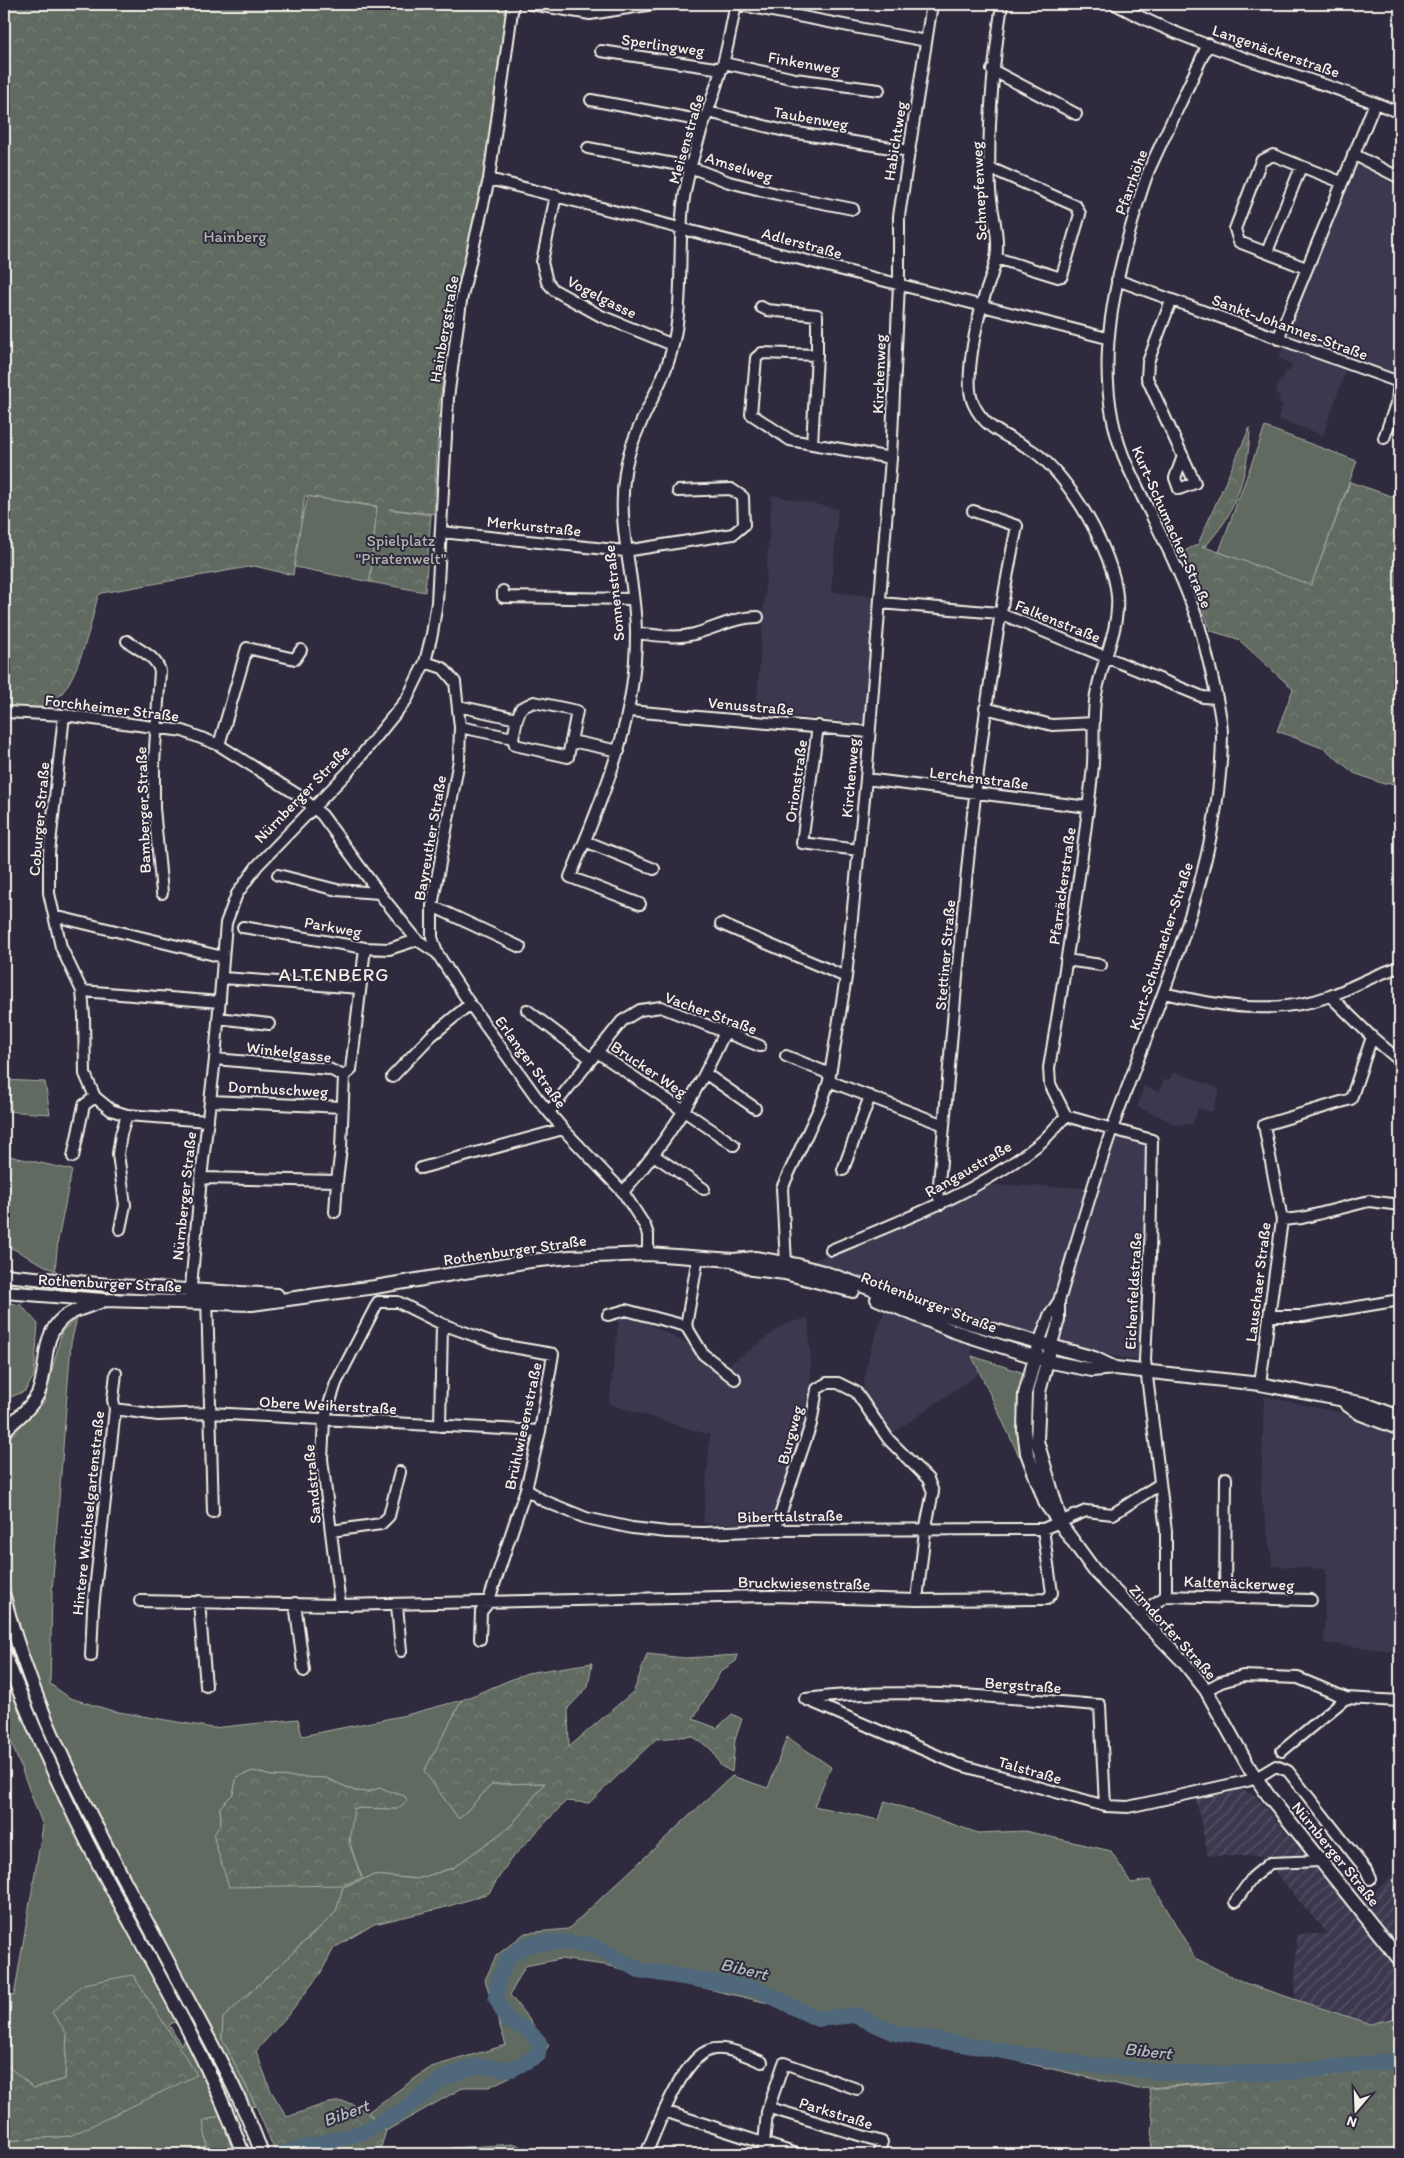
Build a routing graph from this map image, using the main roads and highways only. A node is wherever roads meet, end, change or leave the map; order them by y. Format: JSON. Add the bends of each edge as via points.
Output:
{"nodes":[{"id":1,"x":732,"y":1260,"type":"junction"},
{"id":2,"x":4,"y":1276,"type":"edge"},
{"id":3,"x":4,"y":1292,"type":"edge"},
{"id":4,"x":207,"y":1298,"type":"junction"},
{"id":5,"x":103,"y":1300,"type":"junction"},
{"id":6,"x":1045,"y":1345,"type":"junction"},
{"id":7,"x":1034,"y":1357,"type":"junction"},
{"id":8,"x":1047,"y":1361,"type":"junction"},
{"id":9,"x":1114,"y":1368,"type":"junction"},
{"id":10,"x":1342,"y":1402,"type":"junction"},
{"id":11,"x":17,"y":1417,"type":"junction"},
{"id":12,"x":1400,"y":1417,"type":"edge"},
{"id":13,"x":4,"y":1421,"type":"edge"},
{"id":14,"x":1400,"y":1429,"type":"edge"},
{"id":15,"x":4,"y":1431,"type":"edge"},
{"id":16,"x":1061,"y":1522,"type":"junction"},
{"id":17,"x":4,"y":1597,"type":"edge"},
{"id":18,"x":4,"y":1653,"type":"edge"},
{"id":19,"x":1268,"y":1795,"type":"joint"},
{"id":20,"x":1399,"y":1960,"type":"edge"},
{"id":21,"x":243,"y":2154,"type":"edge"},
{"id":22,"x":262,"y":2154,"type":"edge"}],
"edges":[{"from":1,"to":4,"type":"main road","name":"Rothenburger Straße","via":[[602,1254],[530,1261],[252,1304]]},
{"from":1,"to":6,"type":"main road","name":"Rothenburger Straße","via":[[755,1258],[786,1262],[823,1272],[966,1322]]},
{"from":1,"to":7,"type":"main road","name":"Rothenburger Straße","via":[[752,1268],[785,1273],[863,1294],[954,1331]]},
{"from":2,"to":4,"type":"main road","name":"Rothenburger Straße","via":[[190,1290]]},
{"from":3,"to":5,"type":"main road","name":"Rothenburger Straße"},
{"from":4,"to":5,"type":"main road","name":"Rothenburger Straße","via":[[190,1304]]},
{"from":5,"to":11,"type":"main road","via":[[69,1314],[51,1332],[40,1390],[33,1403]]},
{"from":6,"to":7,"type":"main road","name":"Zirndorfer Straße"},
{"from":6,"to":8,"type":"main road","name":"Zirndorfer Straße"},
{"from":6,"to":9,"type":"main road","name":"Rothenburger Straße","via":[[1094,1358]]},
{"from":7,"to":8,"type":"main road","name":"Rothenburger Straße"},
{"from":7,"to":16,"type":"main road","name":"Zirndorfer Straße","via":[[1024,1411],[1028,1453],[1046,1504]]},
{"from":8,"to":9,"type":"main road","name":"Rothenburger Straße","via":[[1092,1370]]},
{"from":8,"to":16,"type":"main road","name":"Zirndorfer Straße","via":[[1037,1408],[1037,1441]]},
{"from":9,"to":10,"type":"main road","name":"Rothenburger Straße","via":[[1260,1384]]},
{"from":10,"to":12,"type":"main road","name":"Rothenburger Straße","via":[[1365,1404]]},
{"from":10,"to":14,"type":"main road","name":"Rothenburger Straße"},
{"from":11,"to":13,"type":"main road"},
{"from":11,"to":15,"type":"main road"},
{"from":16,"to":19,"type":"main road","name":"Zirndorfer Straße","via":[[1094,1570],[1206,1690]]},
{"from":17,"to":22,"type":"main road","via":[[29,1679],[57,1746],[244,2109]]},
{"from":18,"to":21,"type":"main road","via":[[60,1790],[202,2056]]},
{"from":19,"to":20,"type":"main road","name":"Nürnberger Straße"}]}
